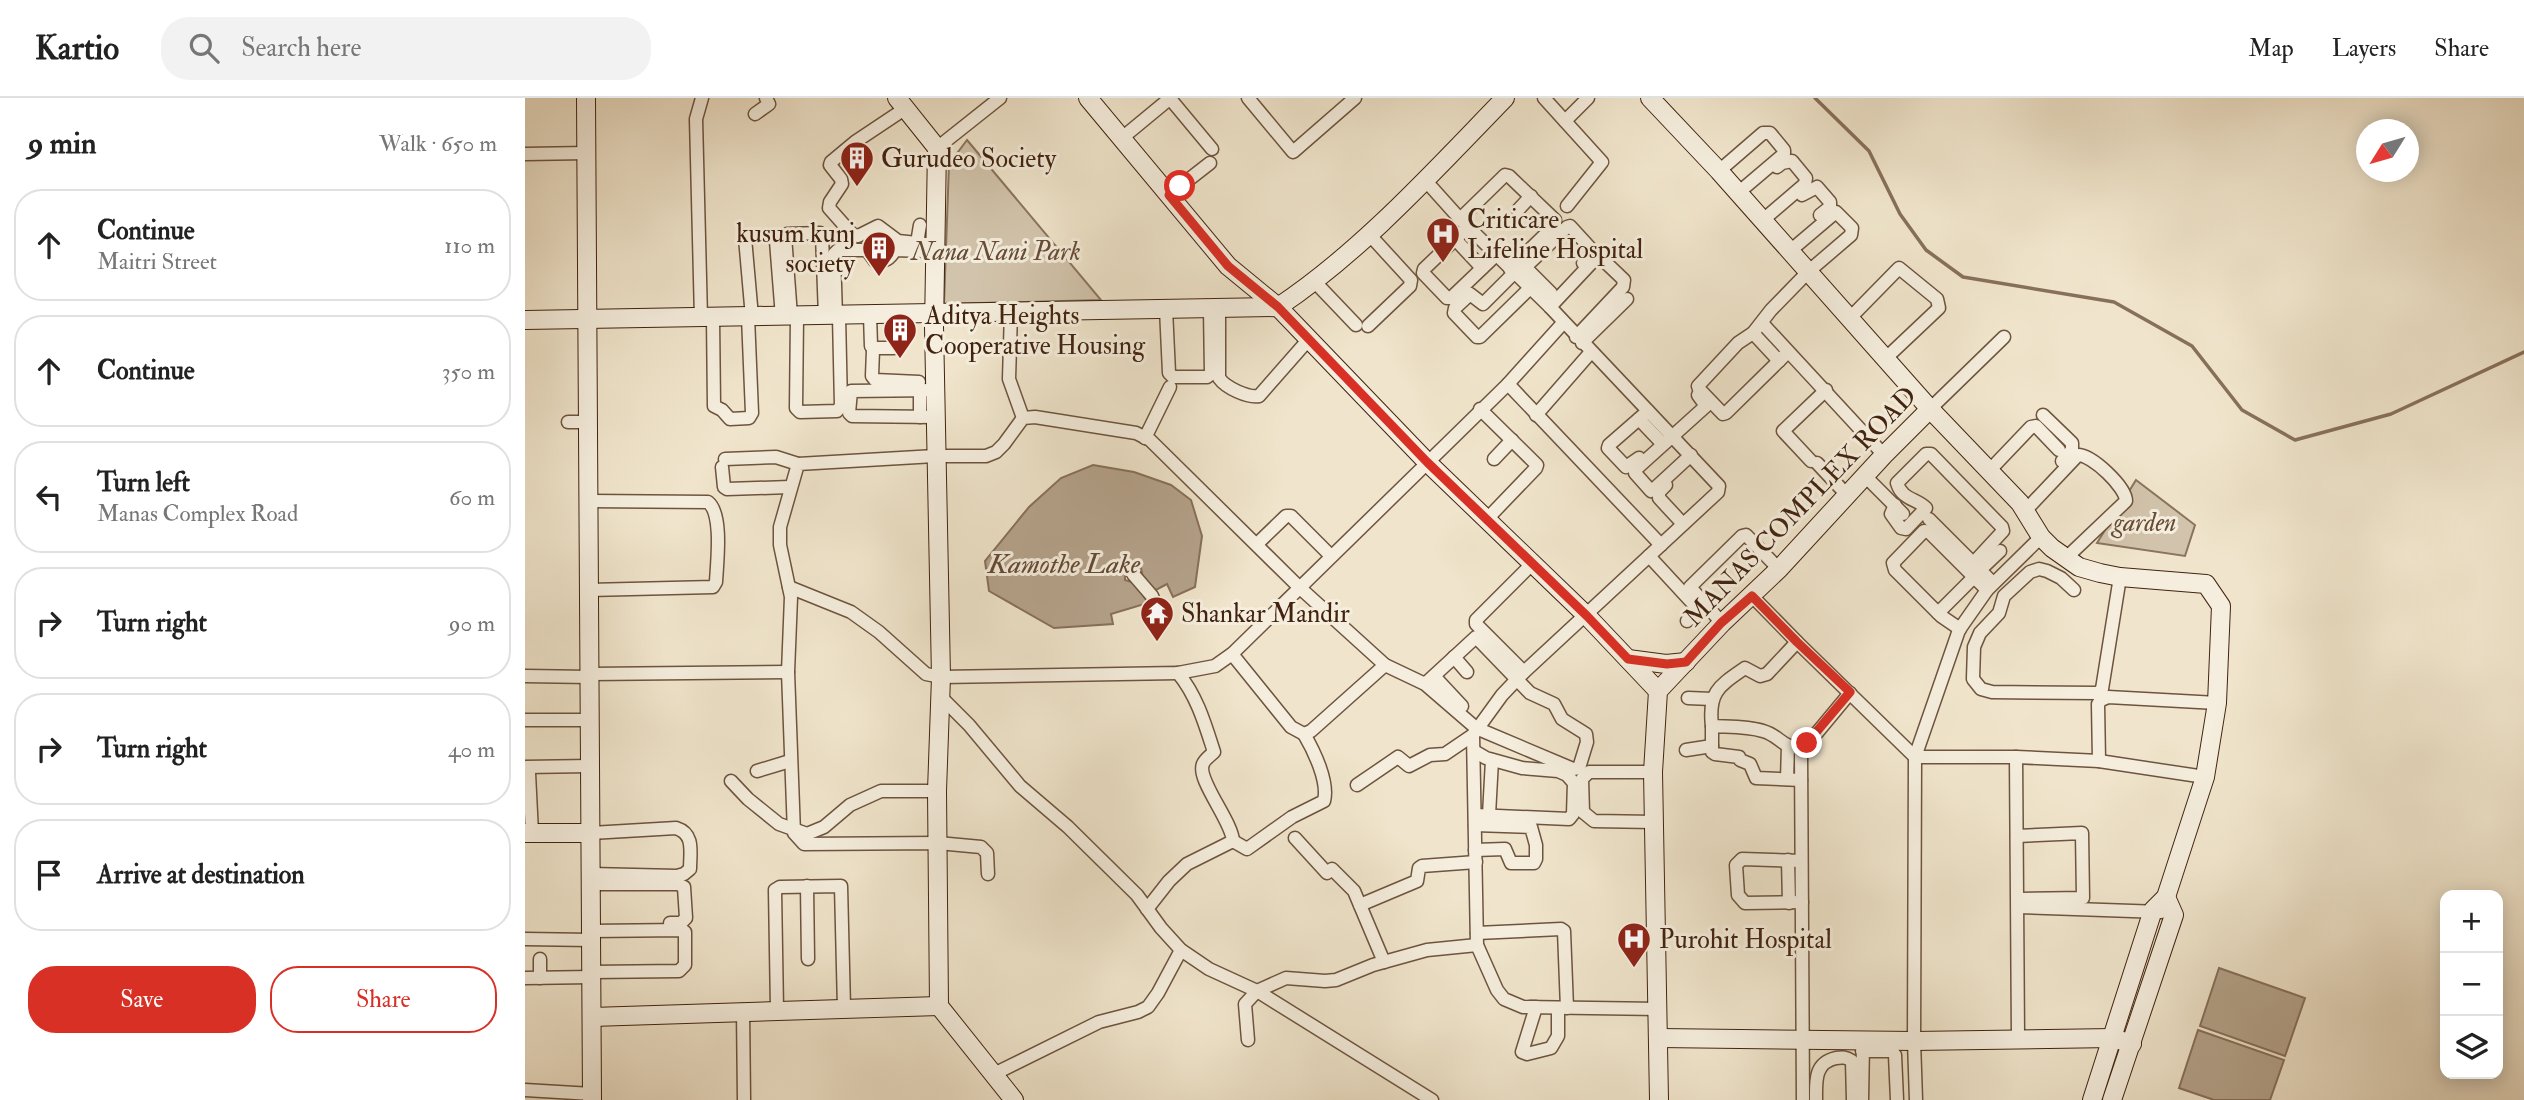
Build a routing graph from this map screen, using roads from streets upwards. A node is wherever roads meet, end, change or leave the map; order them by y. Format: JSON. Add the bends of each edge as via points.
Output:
{"nodes":[{"id":1,"x":586,"y":98,"type":"edge"},
{"id":2,"x":702,"y":98,"type":"edge"},
{"id":3,"x":766,"y":98,"type":"edge"},
{"id":4,"x":1000,"y":98,"type":"edge"},
{"id":5,"x":1088,"y":98,"type":"edge"},
{"id":6,"x":1248,"y":98,"type":"edge"},
{"id":7,"x":1355,"y":98,"type":"edge"},
{"id":8,"x":1505,"y":98,"type":"edge"},
{"id":9,"x":1544,"y":98,"type":"edge"},
{"id":10,"x":1588,"y":98,"type":"edge"},
{"id":11,"x":1650,"y":98,"type":"edge"},
{"id":12,"x":985,"y":102,"type":"edge"},
{"id":13,"x":902,"y":103,"type":"edge"},
{"id":14,"x":755,"y":114,"type":"dead end"},
{"id":15,"x":1565,"y":121,"type":"junction"},
{"id":16,"x":1122,"y":138,"type":"junction"},
{"id":17,"x":937,"y":148,"type":"junction"},
{"id":18,"x":525,"y":153,"type":"edge"},
{"id":19,"x":587,"y":153,"type":"junction"},
{"id":20,"x":1719,"y":172,"type":"junction"},
{"id":21,"x":1425,"y":180,"type":"junction"},
{"id":22,"x":1169,"y":195,"type":"junction"},
{"id":23,"x":1531,"y":196,"type":"junction"},
{"id":24,"x":1740,"y":196,"type":"junction"},
{"id":25,"x":1567,"y":206,"type":"dead end"},
{"id":26,"x":1518,"y":210,"type":"dead end"},
{"id":27,"x":1464,"y":223,"type":"junction"},
{"id":28,"x":1765,"y":223,"type":"junction"},
{"id":29,"x":920,"y":225,"type":"dead end"},
{"id":30,"x":1368,"y":233,"type":"junction"},
{"id":31,"x":1455,"y":239,"type":"junction"},
{"id":32,"x":929,"y":246,"type":"junction"},
{"id":33,"x":1787,"y":248,"type":"junction"},
{"id":34,"x":1496,"y":255,"type":"junction"},
{"id":35,"x":1482,"y":268,"type":"junction"},
{"id":36,"x":1516,"y":271,"type":"junction"},
{"id":37,"x":1809,"y":271,"type":"junction"},
{"id":38,"x":1314,"y":281,"type":"junction"},
{"id":39,"x":1504,"y":283,"type":"junction"},
{"id":40,"x":1530,"y":288,"type":"junction"},
{"id":41,"x":1520,"y":298,"type":"junction"},
{"id":42,"x":1627,"y":299,"type":"dead end"},
{"id":43,"x":1548,"y":300,"type":"junction"},
{"id":44,"x":1278,"y":307,"type":"junction"},
{"id":45,"x":1215,"y":308,"type":"junction"},
{"id":46,"x":1166,"y":309,"type":"junction"},
{"id":47,"x":1011,"y":312,"type":"junction"},
{"id":48,"x":934,"y":314,"type":"junction"},
{"id":49,"x":870,"y":315,"type":"junction"},
{"id":50,"x":790,"y":316,"type":"junction"},
{"id":51,"x":833,"y":316,"type":"junction"},
{"id":52,"x":750,"y":317,"type":"junction"},
{"id":53,"x":707,"y":318,"type":"junction"},
{"id":54,"x":1850,"y":318,"type":"junction"},
{"id":55,"x":525,"y":320,"type":"edge"},
{"id":56,"x":588,"y":320,"type":"junction"},
{"id":57,"x":1563,"y":323,"type":"junction"},
{"id":58,"x":1762,"y":323,"type":"junction"},
{"id":59,"x":1753,"y":333,"type":"junction"},
{"id":60,"x":2004,"y":337,"type":"dead end"},
{"id":61,"x":1309,"y":339,"type":"junction"},
{"id":62,"x":1583,"y":344,"type":"junction"},
{"id":63,"x":871,"y":346,"type":"dead end"},
{"id":64,"x":894,"y":348,"type":"dead end"},
{"id":65,"x":1784,"y":357,"type":"junction"},
{"id":66,"x":1885,"y":359,"type":"junction"},
{"id":67,"x":1508,"y":384,"type":"junction"},
{"id":68,"x":929,"y":387,"type":"junction"},
{"id":69,"x":1170,"y":387,"type":"dead end"},
{"id":70,"x":1693,"y":390,"type":"dead end"},
{"id":71,"x":1826,"y":390,"type":"junction"},
{"id":72,"x":1481,"y":409,"type":"junction"},
{"id":73,"x":1930,"y":409,"type":"junction"},
{"id":74,"x":1536,"y":415,"type":"junction"},
{"id":75,"x":1644,"y":415,"type":"junction"},
{"id":76,"x":2043,"y":415,"type":"dead end"},
{"id":77,"x":927,"y":417,"type":"junction"},
{"id":78,"x":1720,"y":417,"type":"dead end"},
{"id":79,"x":1023,"y":418,"type":"junction"},
{"id":80,"x":568,"y":422,"type":"dead end"},
{"id":81,"x":588,"y":422,"type":"junction"},
{"id":82,"x":1669,"y":437,"type":"junction"},
{"id":83,"x":1145,"y":438,"type":"junction"},
{"id":84,"x":1512,"y":440,"type":"junction"},
{"id":85,"x":2059,"y":450,"type":"dead end"},
{"id":86,"x":1884,"y":455,"type":"junction"},
{"id":87,"x":935,"y":456,"type":"junction"},
{"id":88,"x":1693,"y":457,"type":"junction"},
{"id":89,"x":1493,"y":458,"type":"dead end"},
{"id":90,"x":1427,"y":462,"type":"junction"},
{"id":91,"x":798,"y":464,"type":"junction"},
{"id":92,"x":1989,"y":471,"type":"junction"},
{"id":93,"x":1865,"y":476,"type":"junction"},
{"id":94,"x":790,"y":487,"type":"junction"},
{"id":95,"x":1847,"y":495,"type":"junction"},
{"id":96,"x":589,"y":501,"type":"junction"},
{"id":97,"x":2023,"y":506,"type":"junction"},
{"id":98,"x":1928,"y":514,"type":"junction"},
{"id":99,"x":1487,"y":519,"type":"junction"},
{"id":100,"x":1683,"y":524,"type":"junction"},
{"id":101,"x":1953,"y":535,"type":"dead end"},
{"id":102,"x":2041,"y":537,"type":"junction"},
{"id":103,"x":1257,"y":544,"type":"junction"},
{"id":104,"x":1661,"y":545,"type":"junction"},
{"id":105,"x":2000,"y":551,"type":"dead end"},
{"id":106,"x":1331,"y":556,"type":"junction"},
{"id":107,"x":1649,"y":556,"type":"junction"},
{"id":108,"x":2072,"y":563,"type":"junction"},
{"id":109,"x":1532,"y":564,"type":"junction"},
{"id":110,"x":1977,"y":568,"type":"junction"},
{"id":111,"x":1779,"y":569,"type":"junction"},
{"id":112,"x":1133,"y":574,"type":"dead end"},
{"id":113,"x":2120,"y":577,"type":"junction"},
{"id":114,"x":1990,"y":586,"type":"junction"},
{"id":115,"x":789,"y":587,"type":"junction"},
{"id":116,"x":1299,"y":587,"type":"junction"},
{"id":117,"x":589,"y":590,"type":"junction"},
{"id":118,"x":1752,"y":596,"type":"junction"},
{"id":119,"x":1975,"y":606,"type":"junction"},
{"id":120,"x":1158,"y":610,"type":"dead end"},
{"id":121,"x":1938,"y":613,"type":"junction"},
{"id":122,"x":1703,"y":614,"type":"dead end"},
{"id":123,"x":1587,"y":616,"type":"junction"},
{"id":124,"x":1687,"y":621,"type":"dead end"},
{"id":125,"x":1991,"y":622,"type":"junction"},
{"id":126,"x":1719,"y":625,"type":"junction"},
{"id":127,"x":1960,"y":629,"type":"junction"},
{"id":128,"x":1788,"y":646,"type":"junction"},
{"id":129,"x":1232,"y":654,"type":"junction"},
{"id":130,"x":1454,"y":657,"type":"junction"},
{"id":131,"x":1628,"y":659,"type":"junction"},
{"id":132,"x":1686,"y":662,"type":"junction"},
{"id":133,"x":1385,"y":665,"type":"junction"},
{"id":134,"x":1467,"y":671,"type":"dead end"},
{"id":135,"x":788,"y":672,"type":"junction"},
{"id":136,"x":1178,"y":673,"type":"junction"},
{"id":137,"x":590,"y":675,"type":"junction"},
{"id":138,"x":525,"y":676,"type":"edge"},
{"id":139,"x":1521,"y":676,"type":"junction"},
{"id":140,"x":941,"y":677,"type":"junction"},
{"id":141,"x":1429,"y":680,"type":"junction"},
{"id":142,"x":1658,"y":691,"type":"junction"},
{"id":143,"x":1850,"y":692,"type":"junction"},
{"id":144,"x":940,"y":696,"type":"junction"},
{"id":145,"x":1688,"y":698,"type":"dead end"},
{"id":146,"x":1712,"y":699,"type":"junction"},
{"id":147,"x":2217,"y":703,"type":"junction"},
{"id":148,"x":1463,"y":707,"type":"dead end"},
{"id":149,"x":525,"y":718,"type":"edge"},
{"id":150,"x":590,"y":718,"type":"junction"},
{"id":151,"x":1712,"y":726,"type":"junction"},
{"id":152,"x":1475,"y":731,"type":"junction"},
{"id":153,"x":1304,"y":734,"type":"junction"},
{"id":154,"x":1712,"y":746,"type":"junction"},
{"id":155,"x":1788,"y":746,"type":"junction"},
{"id":156,"x":1804,"y":748,"type":"junction"},
{"id":157,"x":1686,"y":750,"type":"dead end"},
{"id":158,"x":1474,"y":751,"type":"junction"},
{"id":159,"x":1915,"y":757,"type":"junction"},
{"id":160,"x":2016,"y":757,"type":"junction"},
{"id":161,"x":1492,"y":760,"type":"junction"},
{"id":162,"x":790,"y":761,"type":"junction"},
{"id":163,"x":2099,"y":761,"type":"junction"},
{"id":164,"x":590,"y":769,"type":"junction"},
{"id":165,"x":526,"y":771,"type":"edge"},
{"id":166,"x":757,"y":771,"type":"dead end"},
{"id":167,"x":1653,"y":772,"type":"junction"},
{"id":168,"x":2205,"y":777,"type":"junction"},
{"id":169,"x":1787,"y":779,"type":"junction"},
{"id":170,"x":1801,"y":779,"type":"junction"},
{"id":171,"x":731,"y":781,"type":"dead end"},
{"id":172,"x":1357,"y":785,"type":"dead end"},
{"id":173,"x":937,"y":791,"type":"junction"},
{"id":174,"x":1489,"y":815,"type":"junction"},
{"id":175,"x":1475,"y":820,"type":"junction"},
{"id":176,"x":1654,"y":822,"type":"junction"},
{"id":177,"x":793,"y":829,"type":"junction"},
{"id":178,"x":528,"y":833,"type":"edge"},
{"id":179,"x":591,"y":833,"type":"junction"},
{"id":180,"x":2017,"y":836,"type":"junction"},
{"id":181,"x":1295,"y":838,"type":"dead end"},
{"id":182,"x":1233,"y":841,"type":"junction"},
{"id":183,"x":937,"y":843,"type":"junction"},
{"id":184,"x":1475,"y":856,"type":"junction"},
{"id":185,"x":1795,"y":860,"type":"junction"},
{"id":186,"x":988,"y":874,"type":"dead end"},
{"id":187,"x":591,"y":879,"type":"junction"},
{"id":188,"x":807,"y":886,"type":"junction"},
{"id":189,"x":2166,"y":897,"type":"junction"},
{"id":190,"x":1795,"y":902,"type":"junction"},
{"id":191,"x":2018,"y":903,"type":"junction"},
{"id":192,"x":1360,"y":905,"type":"junction"},
{"id":193,"x":1147,"y":909,"type":"junction"},
{"id":194,"x":2153,"y":910,"type":"junction"},
{"id":195,"x":2174,"y":915,"type":"junction"},
{"id":196,"x":591,"y":933,"type":"junction"},
{"id":197,"x":525,"y":939,"type":"edge"},
{"id":198,"x":1477,"y":939,"type":"junction"},
{"id":199,"x":1181,"y":950,"type":"junction"},
{"id":200,"x":808,"y":958,"type":"dead end"},
{"id":201,"x":540,"y":959,"type":"dead end"},
{"id":202,"x":1384,"y":962,"type":"junction"},
{"id":203,"x":592,"y":974,"type":"junction"},
{"id":204,"x":525,"y":978,"type":"edge"},
{"id":205,"x":540,"y":978,"type":"junction"},
{"id":206,"x":1257,"y":991,"type":"junction"},
{"id":207,"x":939,"y":1006,"type":"junction"},
{"id":208,"x":1536,"y":1007,"type":"junction"},
{"id":209,"x":845,"y":1008,"type":"junction"},
{"id":210,"x":1563,"y":1008,"type":"junction"},
{"id":211,"x":1659,"y":1009,"type":"junction"},
{"id":212,"x":743,"y":1010,"type":"junction"},
{"id":213,"x":777,"y":1010,"type":"junction"},
{"id":214,"x":592,"y":1017,"type":"junction"},
{"id":215,"x":1659,"y":1038,"type":"junction"},
{"id":216,"x":2018,"y":1038,"type":"junction"},
{"id":217,"x":2113,"y":1038,"type":"junction"},
{"id":218,"x":1248,"y":1040,"type":"dead end"},
{"id":219,"x":1914,"y":1041,"type":"junction"},
{"id":220,"x":1803,"y":1044,"type":"junction"},
{"id":221,"x":2132,"y":1044,"type":"junction"},
{"id":222,"x":1862,"y":1045,"type":"junction"},
{"id":223,"x":1821,"y":1068,"type":"junction"},
{"id":224,"x":994,"y":1074,"type":"junction"},
{"id":225,"x":525,"y":1090,"type":"edge"},
{"id":226,"x":1416,"y":1096,"type":"edge"},
{"id":227,"x":592,"y":1097,"type":"edge"},
{"id":228,"x":744,"y":1100,"type":"edge"},
{"id":229,"x":1014,"y":1100,"type":"edge"},
{"id":230,"x":1432,"y":1100,"type":"edge"},
{"id":231,"x":1660,"y":1100,"type":"edge"},
{"id":232,"x":1803,"y":1100,"type":"edge"},
{"id":233,"x":1816,"y":1100,"type":"edge"},
{"id":234,"x":1853,"y":1100,"type":"edge"},
{"id":235,"x":1862,"y":1100,"type":"edge"},
{"id":236,"x":1897,"y":1100,"type":"edge"},
{"id":237,"x":1916,"y":1100,"type":"edge"},
{"id":238,"x":2092,"y":1100,"type":"edge"},
{"id":239,"x":2112,"y":1100,"type":"edge"}],
"edges":[{"from":1,"to":19,"type":"street"},
{"from":2,"to":53,"type":"street","via":[[696,119]]},
{"from":3,"to":14,"type":"street","via":[[769,104]]},
{"from":4,"to":12,"type":"street"},
{"from":5,"to":16,"type":"street"},
{"from":6,"to":7,"type":"street","via":[[1293,152]]},
{"from":8,"to":21,"type":"street"},
{"from":9,"to":15,"type":"street"},
{"from":10,"to":15,"type":"street"},
{"from":11,"to":20,"type":"street"},
{"from":12,"to":17,"type":"street"},
{"from":13,"to":17,"type":"street"},
{"from":13,"to":32,"type":"street","via":[[864,140],[831,162],[842,184],[829,208],[852,234],[858,236],[878,226],[898,241]]},
{"from":15,"to":25,"type":"street","via":[[1602,162]]},
{"from":16,"to":22,"type":"street"},
{"from":16,"to":22,"type":"street","via":[[1172,101],[1211,156]]},
{"from":17,"to":32,"type":"street"},
{"from":18,"to":19,"type":"street"},
{"from":19,"to":56,"type":"street"},
{"from":20,"to":24,"type":"street"},
{"from":20,"to":24,"type":"street","via":[[1763,133],[1770,133],[1784,153]]},
{"from":21,"to":27,"type":"street"},
{"from":21,"to":30,"type":"street"},
{"from":22,"to":44,"type":"street","via":[[1228,266]]},
{"from":23,"to":26,"type":"street"},
{"from":23,"to":27,"type":"street","via":[[1505,175]]},
{"from":23,"to":36,"type":"street","via":[[1555,225]]},
{"from":24,"to":28,"type":"street"},
{"from":24,"to":28,"type":"street","via":[[1781,163],[1792,161],[1806,178],[1805,184]]},
{"from":27,"to":31,"type":"street"},
{"from":27,"to":34,"type":"street"},
{"from":28,"to":33,"type":"street"},
{"from":28,"to":33,"type":"street","via":[[1817,187],[1830,207]]},
{"from":29,"to":32,"type":"street"},
{"from":30,"to":38,"type":"street"},
{"from":30,"to":38,"type":"street","via":[[1411,280],[1410,286],[1362,326]]},
{"from":31,"to":35,"type":"street"},
{"from":31,"to":35,"type":"street","via":[[1423,273],[1451,298]]},
{"from":32,"to":48,"type":"street"},
{"from":32,"to":51,"type":"street","via":[[895,250],[888,260],[881,261],[875,261],[867,250],[838,250],[834,254]]},
{"from":33,"to":37,"type":"street"},
{"from":33,"to":37,"type":"street","via":[[1832,214],[1844,219],[1852,228],[1851,235]]},
{"from":34,"to":35,"type":"street"},
{"from":34,"to":36,"type":"street"},
{"from":36,"to":39,"type":"street"},
{"from":36,"to":40,"type":"street"},
{"from":36,"to":43,"type":"street"},
{"from":36,"to":43,"type":"street","via":[[1570,226],[1592,254]]},
{"from":37,"to":54,"type":"street"},
{"from":37,"to":58,"type":"street"},
{"from":38,"to":44,"type":"street"},
{"from":39,"to":41,"type":"street"},
{"from":39,"to":41,"type":"street","via":[[1483,304],[1470,294],[1455,308],[1454,313],[1476,337]]},
{"from":40,"to":41,"type":"street"},
{"from":40,"to":43,"type":"street"},
{"from":42,"to":62,"type":"street"},
{"from":43,"to":57,"type":"street"},
{"from":43,"to":62,"type":"street","via":[[1596,258],[1624,280]]},
{"from":44,"to":45,"type":"street"},
{"from":44,"to":61,"type":"street"},
{"from":45,"to":46,"type":"street"},
{"from":45,"to":46,"type":"street","via":[[1211,374],[1207,377],[1173,377],[1170,373]]},
{"from":45,"to":61,"type":"street","via":[[1219,378],[1253,397],[1259,396]]},
{"from":46,"to":47,"type":"street"},
{"from":47,"to":48,"type":"street"},
{"from":47,"to":79,"type":"street","via":[[1009,379]]},
{"from":48,"to":49,"type":"street"},
{"from":48,"to":68,"type":"street"},
{"from":49,"to":51,"type":"street"},
{"from":49,"to":63,"type":"street"},
{"from":50,"to":51,"type":"street"},
{"from":50,"to":51,"type":"street","via":[[785,236],[820,233]]},
{"from":50,"to":51,"type":"street","via":[[796,408],[800,412],[837,411],[841,406]]},
{"from":50,"to":52,"type":"street"},
{"from":50,"to":52,"type":"street","via":[[776,241],[769,235],[745,238]]},
{"from":52,"to":53,"type":"street"},
{"from":52,"to":53,"type":"street","via":[[752,413],[748,418],[730,419],[714,406]]},
{"from":53,"to":56,"type":"street"},
{"from":54,"to":66,"type":"street"},
{"from":54,"to":66,"type":"street","via":[[1899,268],[1937,299],[1939,308]]},
{"from":55,"to":56,"type":"street"},
{"from":56,"to":81,"type":"street"},
{"from":57,"to":62,"type":"street"},
{"from":57,"to":67,"type":"street"},
{"from":58,"to":59,"type":"street"},
{"from":58,"to":65,"type":"street"},
{"from":59,"to":65,"type":"street"},
{"from":59,"to":65,"type":"street","via":[[1698,386],[1723,414]]},
{"from":60,"to":73,"type":"street","name":"MANAS COMPLEX ROAD"},
{"from":61,"to":90,"type":"street"},
{"from":62,"to":74,"type":"street"},
{"from":62,"to":75,"type":"street"},
{"from":64,"to":68,"type":"street","via":[[873,350],[875,380]]},
{"from":65,"to":71,"type":"street"},
{"from":66,"to":73,"type":"street"},
{"from":67,"to":72,"type":"street"},
{"from":67,"to":74,"type":"street"},
{"from":68,"to":77,"type":"street"},
{"from":68,"to":77,"type":"street","via":[[852,391],[849,413]]},
{"from":69,"to":83,"type":"street"},
{"from":70,"to":82,"type":"street","via":[[1706,406]]},
{"from":71,"to":86,"type":"street"},
{"from":71,"to":95,"type":"street","via":[[1783,431]]},
{"from":72,"to":84,"type":"street"},
{"from":72,"to":90,"type":"street"},
{"from":73,"to":86,"type":"street","name":"MANAS COMPLEX ROAD"},
{"from":73,"to":92,"type":"street"},
{"from":74,"to":104,"type":"street"},
{"from":75,"to":82,"type":"street"},
{"from":75,"to":82,"type":"street","via":[[1608,448],[1626,467]]},
{"from":76,"to":97,"type":"street","via":[[2072,443],[2072,450]]},
{"from":77,"to":87,"type":"street"},
{"from":78,"to":82,"type":"street","via":[[1708,408]]},
{"from":79,"to":83,"type":"street"},
{"from":79,"to":87,"type":"street","via":[[996,452]]},
{"from":80,"to":81,"type":"street"},
{"from":81,"to":96,"type":"street"},
{"from":82,"to":88,"type":"street"},
{"from":82,"to":88,"type":"street","via":[[1635,470],[1651,491]]},
{"from":83,"to":103,"type":"street"},
{"from":84,"to":89,"type":"street"},
{"from":84,"to":99,"type":"street","via":[[1537,465]]},
{"from":85,"to":92,"type":"street","via":[[2036,426],[2031,427]]},
{"from":86,"to":93,"type":"street","name":"MANAS COMPLEX ROAD"},
{"from":87,"to":91,"type":"street"},
{"from":87,"to":140,"type":"street"},
{"from":88,"to":100,"type":"street","via":[[1658,494]]},
{"from":88,"to":100,"type":"street","via":[[1719,486],[1719,492]]},
{"from":90,"to":99,"type":"street"},
{"from":90,"to":106,"type":"street"},
{"from":91,"to":94,"type":"street"},
{"from":91,"to":94,"type":"street","via":[[776,457],[724,463],[727,489]]},
{"from":92,"to":97,"type":"street"},
{"from":93,"to":95,"type":"street","name":"MANAS COMPLEX ROAD"},
{"from":93,"to":98,"type":"street","via":[[1899,509],[1891,514],[1901,528]]},
{"from":94,"to":115,"type":"street","via":[[780,527]]},
{"from":95,"to":111,"type":"street","name":"MANAS COMPLEX ROAD"},
{"from":96,"to":117,"type":"street"},
{"from":96,"to":117,"type":"street","via":[[708,502],[717,517],[713,587]]},
{"from":97,"to":102,"type":"street"},
{"from":97,"to":108,"type":"street","via":[[2078,455],[2090,457],[2121,489],[2126,501]]},
{"from":98,"to":101,"type":"street"},
{"from":98,"to":110,"type":"street"},
{"from":98,"to":110,"type":"street","via":[[1921,502],[1908,499],[1897,483],[1931,454],[2002,527]]},
{"from":99,"to":109,"type":"street"},
{"from":100,"to":104,"type":"street"},
{"from":102,"to":108,"type":"street"},
{"from":102,"to":114,"type":"street"},
{"from":103,"to":106,"type":"street","via":[[1291,516]]},
{"from":103,"to":116,"type":"street"},
{"from":104,"to":107,"type":"street"},
{"from":105,"to":110,"type":"street"},
{"from":106,"to":116,"type":"street"},
{"from":107,"to":123,"type":"street"},
{"from":107,"to":124,"type":"street","via":[[1696,608]]},
{"from":108,"to":113,"type":"street"},
{"from":108,"to":125,"type":"street","via":[[2073,591],[2047,571],[2030,572],[2004,596]]},
{"from":109,"to":123,"type":"street"},
{"from":109,"to":139,"type":"street","via":[[1475,622]]},
{"from":110,"to":114,"type":"street"},
{"from":110,"to":121,"type":"street"},
{"from":110,"to":121,"type":"street","via":[[1924,531],[1892,564]]},
{"from":111,"to":118,"type":"street","name":"MANAS COMPLEX ROAD"},
{"from":111,"to":126,"type":"street","via":[[1742,536],[1690,587]]},
{"from":112,"to":120,"type":"street"},
{"from":113,"to":125,"type":"street","via":[[2098,693],[1981,689],[1973,679],[1974,647]]},
{"from":113,"to":147,"type":"street","via":[[2206,584],[2221,606]]},
{"from":114,"to":119,"type":"street"},
{"from":115,"to":135,"type":"street"},
{"from":115,"to":140,"type":"street","via":[[851,612],[926,674]]},
{"from":116,"to":129,"type":"street"},
{"from":116,"to":133,"type":"street"},
{"from":117,"to":137,"type":"street"},
{"from":118,"to":126,"type":"street","name":"MANAS COMPLEX ROAD"},
{"from":118,"to":128,"type":"street"},
{"from":119,"to":125,"type":"street"},
{"from":119,"to":127,"type":"street"},
{"from":121,"to":127,"type":"street"},
{"from":122,"to":126,"type":"street"},
{"from":123,"to":131,"type":"street"},
{"from":123,"to":139,"type":"street"},
{"from":126,"to":132,"type":"street","name":"MANAS COMPLEX ROAD"},
{"from":127,"to":159,"type":"street"},
{"from":128,"to":143,"type":"street"},
{"from":128,"to":146,"type":"street","via":[[1767,674],[1760,676],[1745,668]]},
{"from":129,"to":136,"type":"street","via":[[1215,666]]},
{"from":129,"to":153,"type":"street","via":[[1291,727]]},
{"from":130,"to":134,"type":"street"},
{"from":130,"to":139,"type":"street","via":[[1476,637]]},
{"from":130,"to":141,"type":"street"},
{"from":131,"to":132,"type":"street"},
{"from":131,"to":142,"type":"street"},
{"from":132,"to":142,"type":"street","name":"MANAS COMPLEX ROAD"},
{"from":133,"to":141,"type":"street"},
{"from":133,"to":153,"type":"street"},
{"from":135,"to":137,"type":"street"},
{"from":135,"to":162,"type":"street"},
{"from":136,"to":140,"type":"street"},
{"from":136,"to":182,"type":"street","via":[[1199,709],[1214,752],[1202,765],[1202,776]]},
{"from":137,"to":138,"type":"street"},
{"from":137,"to":150,"type":"street"},
{"from":139,"to":152,"type":"street"},
{"from":139,"to":152,"type":"street","via":[[1530,693],[1554,704],[1562,719],[1586,734],[1579,768]]},
{"from":140,"to":144,"type":"street"},
{"from":141,"to":148,"type":"street"},
{"from":141,"to":152,"type":"street"},
{"from":142,"to":167,"type":"street"},
{"from":143,"to":156,"type":"street"},
{"from":143,"to":159,"type":"street"},
{"from":144,"to":173,"type":"street"},
{"from":144,"to":193,"type":"street","via":[[1020,786],[1110,867]]},
{"from":145,"to":146,"type":"street"},
{"from":146,"to":151,"type":"street"},
{"from":147,"to":163,"type":"street","via":[[2101,700]]},
{"from":147,"to":168,"type":"street"},
{"from":149,"to":150,"type":"street"},
{"from":150,"to":164,"type":"street"},
{"from":151,"to":154,"type":"street"},
{"from":151,"to":155,"type":"street","via":[[1767,732]]},
{"from":152,"to":158,"type":"street"},
{"from":152,"to":172,"type":"street","via":[[1445,754],[1430,755],[1409,766],[1398,757]]},
{"from":153,"to":182,"type":"street","via":[[1316,755],[1324,801],[1291,817],[1247,849]]},
{"from":154,"to":157,"type":"street"},
{"from":154,"to":169,"type":"street","via":[[1715,754],[1739,757],[1750,764],[1756,778]]},
{"from":155,"to":156,"type":"street"},
{"from":155,"to":169,"type":"street"},
{"from":156,"to":170,"type":"street"},
{"from":158,"to":161,"type":"street"},
{"from":158,"to":175,"type":"street"},
{"from":159,"to":160,"type":"street"},
{"from":159,"to":219,"type":"street"},
{"from":160,"to":163,"type":"street"},
{"from":160,"to":180,"type":"street"},
{"from":161,"to":174,"type":"street"},
{"from":161,"to":174,"type":"street","via":[[1567,775],[1574,783],[1573,814],[1569,819]]},
{"from":162,"to":166,"type":"street"},
{"from":162,"to":177,"type":"street"},
{"from":163,"to":168,"type":"street"},
{"from":164,"to":165,"type":"street"},
{"from":164,"to":179,"type":"street"},
{"from":165,"to":178,"type":"street"},
{"from":167,"to":176,"type":"street"},
{"from":167,"to":176,"type":"street","via":[[1589,772],[1582,779],[1583,812],[1594,821]]},
{"from":168,"to":189,"type":"street"},
{"from":169,"to":170,"type":"street"},
{"from":170,"to":185,"type":"street"},
{"from":171,"to":177,"type":"street","via":[[779,824]]},
{"from":173,"to":177,"type":"street","via":[[881,791],[850,805],[815,831],[807,834]]},
{"from":173,"to":183,"type":"street"},
{"from":174,"to":175,"type":"street"},
{"from":175,"to":184,"type":"street"},
{"from":175,"to":184,"type":"street","via":[[1531,827],[1537,859],[1511,863],[1505,849]]},
{"from":176,"to":211,"type":"street"},
{"from":177,"to":183,"type":"street","via":[[804,844]]},
{"from":178,"to":179,"type":"street"},
{"from":179,"to":187,"type":"street"},
{"from":179,"to":187,"type":"street","via":[[685,831],[690,839],[691,869],[677,876]]},
{"from":180,"to":191,"type":"street"},
{"from":180,"to":191,"type":"street","via":[[2082,833],[2083,898]]},
{"from":181,"to":192,"type":"street","via":[[1327,873],[1332,869],[1354,891]]},
{"from":182,"to":193,"type":"street","via":[[1187,864]]},
{"from":183,"to":186,"type":"street","via":[[981,847],[987,853]]},
{"from":183,"to":207,"type":"street"},
{"from":184,"to":192,"type":"street","via":[[1422,866],[1417,881]]},
{"from":184,"to":198,"type":"street"},
{"from":185,"to":190,"type":"street"},
{"from":185,"to":190,"type":"street","via":[[1742,859],[1736,865],[1738,895],[1745,903]]},
{"from":187,"to":196,"type":"street"},
{"from":187,"to":196,"type":"street","via":[[678,884],[685,889],[686,918],[681,923]]},
{"from":188,"to":200,"type":"street"},
{"from":188,"to":209,"type":"street","via":[[841,886],[843,890]]},
{"from":188,"to":213,"type":"street","via":[[775,890]]},
{"from":189,"to":194,"type":"street"},
{"from":189,"to":195,"type":"street"},
{"from":190,"to":220,"type":"street"},
{"from":191,"to":194,"type":"street"},
{"from":191,"to":216,"type":"street"},
{"from":192,"to":202,"type":"street"},
{"from":193,"to":199,"type":"street"},
{"from":194,"to":195,"type":"street"},
{"from":194,"to":217,"type":"street"},
{"from":195,"to":221,"type":"street"},
{"from":196,"to":197,"type":"street"},
{"from":196,"to":203,"type":"street"},
{"from":196,"to":203,"type":"street","via":[[682,930],[686,937],[685,965],[680,971]]},
{"from":198,"to":202,"type":"street"},
{"from":198,"to":208,"type":"street","via":[[1504,999]]},
{"from":198,"to":210,"type":"street","via":[[1564,931]]},
{"from":199,"to":206,"type":"street"},
{"from":199,"to":224,"type":"street","via":[[1148,1007],[1099,1022]]},
{"from":201,"to":205,"type":"street"},
{"from":202,"to":206,"type":"street","via":[[1336,980],[1286,978]]},
{"from":203,"to":205,"type":"street"},
{"from":203,"to":214,"type":"street"},
{"from":204,"to":205,"type":"street"},
{"from":206,"to":218,"type":"street","via":[[1245,1004]]},
{"from":206,"to":226,"type":"street"},
{"from":207,"to":209,"type":"street"},
{"from":207,"to":224,"type":"street"},
{"from":208,"to":210,"type":"street"},
{"from":208,"to":210,"type":"street","via":[[1522,1052],[1527,1054],[1551,1048]]},
{"from":209,"to":213,"type":"street"},
{"from":210,"to":211,"type":"street"},
{"from":211,"to":215,"type":"street"},
{"from":212,"to":213,"type":"street"},
{"from":212,"to":214,"type":"street"},
{"from":212,"to":228,"type":"street"},
{"from":214,"to":227,"type":"street"},
{"from":215,"to":220,"type":"street"},
{"from":215,"to":231,"type":"street"},
{"from":216,"to":217,"type":"street"},
{"from":216,"to":219,"type":"street"},
{"from":217,"to":221,"type":"street"},
{"from":217,"to":238,"type":"street"},
{"from":219,"to":222,"type":"street"},
{"from":219,"to":237,"type":"street"},
{"from":220,"to":222,"type":"street"},
{"from":220,"to":223,"type":"street"},
{"from":220,"to":232,"type":"street"},
{"from":221,"to":239,"type":"street"},
{"from":222,"to":235,"type":"street"},
{"from":222,"to":236,"type":"street","via":[[1895,1055]]},
{"from":223,"to":233,"type":"street","via":[[1816,1074]]},
{"from":223,"to":234,"type":"street","via":[[1826,1061],[1841,1057],[1852,1061]]},
{"from":224,"to":229,"type":"street"},
{"from":225,"to":227,"type":"street"},
{"from":226,"to":230,"type":"street"}]}
